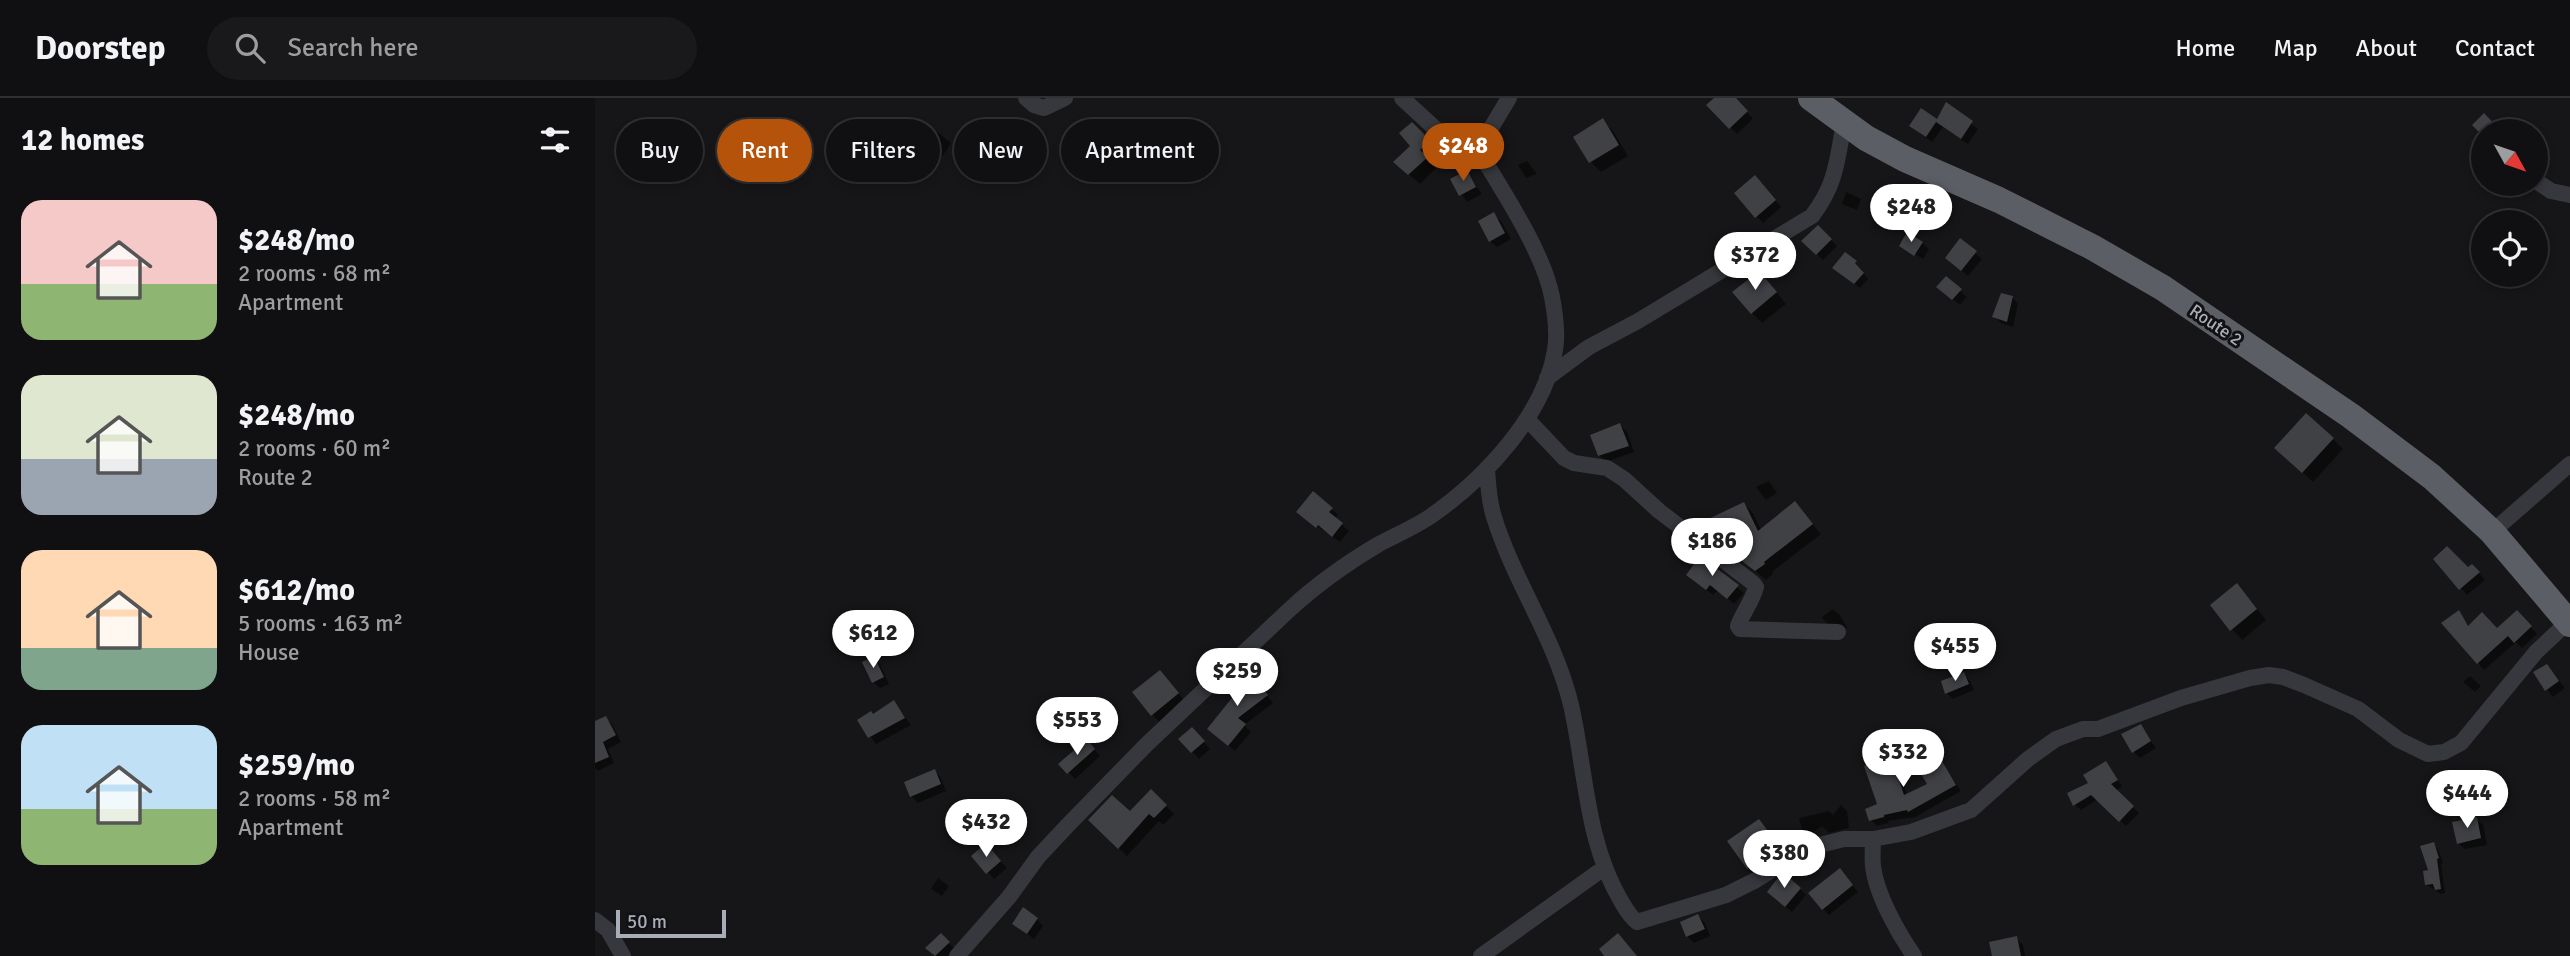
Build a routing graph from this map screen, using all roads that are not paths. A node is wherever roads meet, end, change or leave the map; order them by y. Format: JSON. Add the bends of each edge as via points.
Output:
{"nodes":[{"id":1,"x":1026,"y":98,"type":"edge"},
{"id":2,"x":1065,"y":98,"type":"edge"},
{"id":3,"x":1402,"y":98,"type":"edge"},
{"id":4,"x":1509,"y":98,"type":"edge"},
{"id":5,"x":1811,"y":98,"type":"edge"},
{"id":6,"x":1844,"y":123,"type":"junction"},
{"id":7,"x":1481,"y":155,"type":"junction"},
{"id":8,"x":2548,"y":189,"type":"edge"},
{"id":9,"x":2570,"y":195,"type":"edge"},
{"id":10,"x":1546,"y":378,"type":"junction"},
{"id":11,"x":1527,"y":419,"type":"junction"},
{"id":12,"x":2570,"y":464,"type":"edge"},
{"id":13,"x":1487,"y":470,"type":"junction"},
{"id":14,"x":2492,"y":532,"type":"junction"},
{"id":15,"x":2569,"y":623,"type":"edge"},
{"id":16,"x":1838,"y":632,"type":"dead end"},
{"id":17,"x":1873,"y":839,"type":"junction"},
{"id":18,"x":1604,"y":868,"type":"junction"},
{"id":19,"x":595,"y":920,"type":"edge"},
{"id":20,"x":623,"y":956,"type":"edge"},
{"id":21,"x":957,"y":956,"type":"edge"},
{"id":22,"x":1481,"y":956,"type":"edge"},
{"id":23,"x":1914,"y":956,"type":"edge"}],
"edges":[{"from":1,"to":2,"type":"street","via":[[1044,108]]},
{"from":3,"to":7,"type":"street","via":[[1440,133]]},
{"from":4,"to":7,"type":"street","via":[[1485,138]]},
{"from":5,"to":6,"type":"highway","name":"Route 2"},
{"from":6,"to":10,"type":"street","via":[[1833,181],[1812,216],[1589,347]]},
{"from":6,"to":14,"type":"highway","name":"Route 2","via":[[1905,159],[1999,200],[2163,288],[2361,423],[2432,477]]},
{"from":7,"to":10,"type":"street","via":[[1548,283],[1556,348]]},
{"from":8,"to":9,"type":"street"},
{"from":10,"to":11,"type":"street"},
{"from":11,"to":13,"type":"street"},
{"from":11,"to":16,"type":"street","via":[[1564,458],[1607,468],[1624,479],[1753,583],[1755,592],[1740,629]]},
{"from":12,"to":14,"type":"street"},
{"from":13,"to":18,"type":"street","via":[[1494,516],[1554,650],[1570,703],[1593,834]]},
{"from":13,"to":21,"type":"street","via":[[1431,517],[1343,566],[1304,596],[1067,826]]},
{"from":14,"to":15,"type":"highway","name":"Route 2"},
{"from":15,"to":17,"type":"street","via":[[2536,652],[2461,743],[2444,752],[2428,754],[2399,740],[2358,709],[2269,675],[2056,738],[1971,810],[1911,832]]},
{"from":17,"to":18,"type":"street","via":[[1844,839],[1808,848],[1725,895],[1641,922],[1633,920]]},
{"from":17,"to":23,"type":"street","via":[[1879,891]]},
{"from":18,"to":22,"type":"street"},
{"from":19,"to":20,"type":"street","via":[[608,930]]}]}
